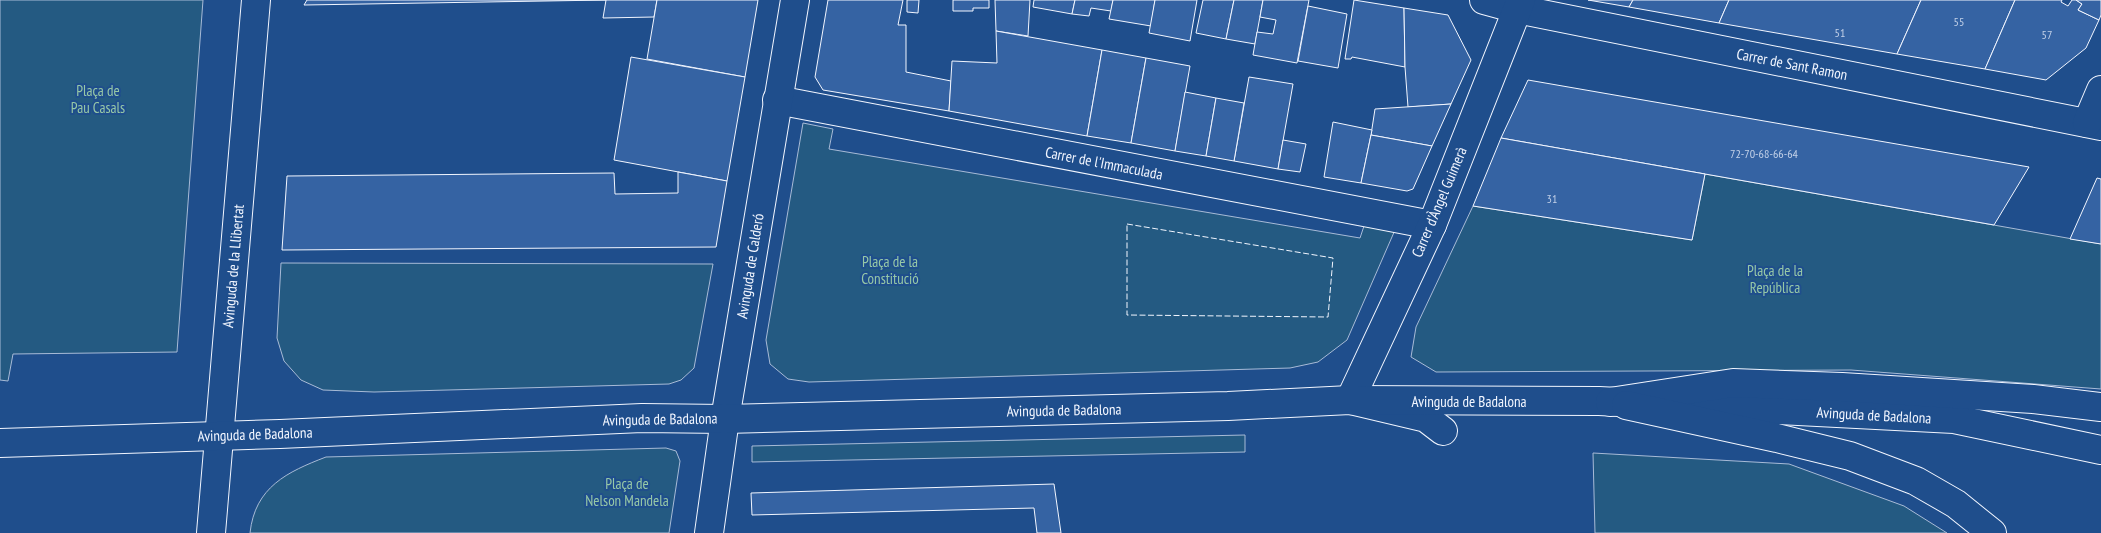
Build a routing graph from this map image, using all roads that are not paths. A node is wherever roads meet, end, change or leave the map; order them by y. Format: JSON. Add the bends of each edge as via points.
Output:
{"nodes":[{"id":1,"x":256,"y":0,"type":"edge"},
{"id":2,"x":795,"y":0,"type":"edge"},
{"id":3,"x":1484,"y":0,"type":"edge"},
{"id":4,"x":1519,"y":4,"type":"edge"},
{"id":5,"x":2101,"y":90,"type":"edge"},
{"id":6,"x":777,"y":100,"type":"junction"},
{"id":7,"x":2094,"y":124,"type":"edge"},
{"id":8,"x":1432,"y":224,"type":"junction"},
{"id":9,"x":1350,"y":400,"type":"junction"},
{"id":10,"x":1610,"y":402,"type":"junction"},
{"id":11,"x":2101,"y":407,"type":"edge"},
{"id":12,"x":725,"y":419,"type":"junction"},
{"id":13,"x":1443,"y":432,"type":"dead end"},
{"id":14,"x":219,"y":436,"type":"junction"},
{"id":15,"x":8,"y":441,"type":"edge"},
{"id":16,"x":2101,"y":450,"type":"edge"},
{"id":17,"x":211,"y":533,"type":"edge"},
{"id":18,"x":708,"y":533,"type":"edge"},
{"id":19,"x":1992,"y":533,"type":"edge"}],
"edges":[{"from":1,"to":14,"type":"main road","name":"Avinguda de la Llibertat"},
{"from":2,"to":6,"type":"main road","name":"Avinguda de Calderó"},
{"from":3,"to":4,"type":"main road","name":"Carrer de Sant Ramon"},
{"from":4,"to":7,"type":"main road","name":"Carrer de Sant Ramon"},
{"from":4,"to":8,"type":"main road","name":"Carrer d'Àngel Guimerà"},
{"from":5,"to":7,"type":"main road"},
{"from":6,"to":8,"type":"main road","name":"Carrer de l'Immaculada"},
{"from":6,"to":12,"type":"main road","name":"Avinguda de Calderó"},
{"from":8,"to":9,"type":"main road","name":"Carrer d'Àngel Guimerà"},
{"from":9,"to":10,"type":"main road","name":"Avinguda de Badalona"},
{"from":9,"to":12,"type":"main road","name":"Avinguda de Badalona"},
{"from":9,"to":13,"type":"main road","via":[[1426,418]]},
{"from":10,"to":11,"type":"main road","via":[[1734,383],[2004,397]]},
{"from":10,"to":16,"type":"main road","name":"Avinguda de Badalona","via":[[1954,420]]},
{"from":10,"to":19,"type":"main road","via":[[1850,456],[1916,481],[1956,504]]},
{"from":12,"to":14,"type":"main road","name":"Avinguda de Badalona","via":[[642,418]]},
{"from":12,"to":18,"type":"main road","name":"Avinguda de Calderó"},
{"from":14,"to":15,"type":"main road","name":"Avinguda de Badalona"},
{"from":14,"to":17,"type":"main road","name":"Avinguda de la Llibertat"}]}
